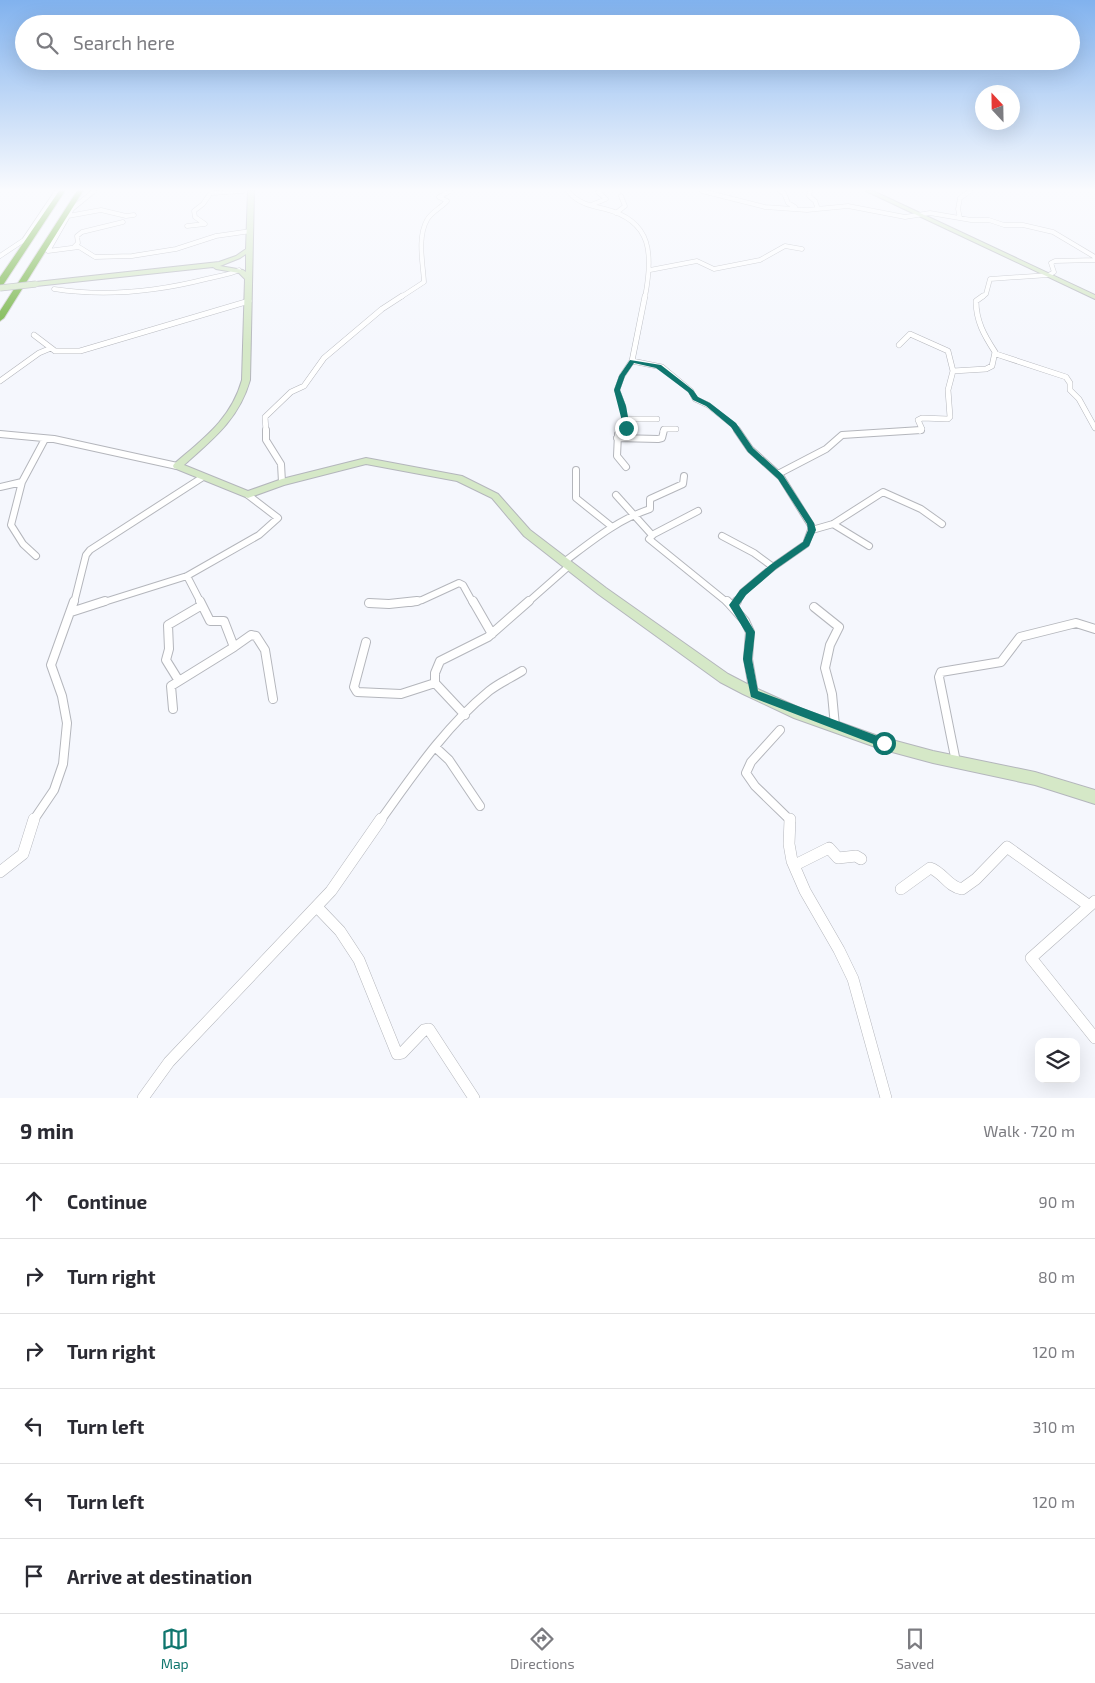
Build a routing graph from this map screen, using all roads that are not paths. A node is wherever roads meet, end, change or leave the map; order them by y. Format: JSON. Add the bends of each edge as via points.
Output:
{"nodes":[{"id":1,"x":20,"y":242,"type":"edge"},
{"id":2,"x":28,"y":242,"type":"edge"},
{"id":3,"x":48,"y":242,"type":"edge"},
{"id":4,"x":53,"y":242,"type":"edge"},
{"id":5,"x":78,"y":242,"type":"edge"},
{"id":6,"x":197,"y":242,"type":"edge"},
{"id":7,"x":250,"y":242,"type":"edge"},
{"id":8,"x":422,"y":242,"type":"edge"},
{"id":9,"x":644,"y":242,"type":"edge"},
{"id":10,"x":982,"y":242,"type":"edge"},
{"id":11,"x":1071,"y":242,"type":"edge"},
{"id":12,"x":74,"y":247,"type":"junction"},
{"id":13,"x":250,"y":249,"type":"junction"},
{"id":14,"x":802,"y":249,"type":"dead end"},
{"id":15,"x":0,"y":255,"type":"edge"},
{"id":16,"x":1095,"y":258,"type":"edge"},
{"id":17,"x":202,"y":267,"type":"junction"},
{"id":18,"x":239,"y":270,"type":"junction"},
{"id":19,"x":650,"y":270,"type":"junction"},
{"id":20,"x":1050,"y":274,"type":"junction"},
{"id":21,"x":249,"y":279,"type":"junction"},
{"id":22,"x":0,"y":284,"type":"edge"},
{"id":23,"x":0,"y":288,"type":"edge"},
{"id":24,"x":54,"y":289,"type":"dead end"},
{"id":25,"x":1095,"y":295,"type":"edge"},
{"id":26,"x":249,"y":301,"type":"junction"},
{"id":27,"x":0,"y":318,"type":"edge"},
{"id":28,"x":34,"y":335,"type":"dead end"},
{"id":29,"x":899,"y":345,"type":"dead end"},
{"id":30,"x":51,"y":348,"type":"junction"},
{"id":31,"x":996,"y":354,"type":"junction"},
{"id":32,"x":632,"y":361,"type":"junction"},
{"id":33,"x":953,"y":370,"type":"junction"},
{"id":34,"x":0,"y":381,"type":"edge"},
{"id":35,"x":625,"y":419,"type":"junction"},
{"id":36,"x":657,"y":419,"type":"dead end"},
{"id":37,"x":1095,"y":428,"type":"edge"},
{"id":38,"x":676,"y":429,"type":"dead end"},
{"id":39,"x":0,"y":434,"type":"edge"},
{"id":40,"x":45,"y":438,"type":"junction"},
{"id":41,"x":617,"y":438,"type":"junction"},
{"id":42,"x":177,"y":466,"type":"junction"},
{"id":43,"x":626,"y":467,"type":"dead end"},
{"id":44,"x":576,"y":470,"type":"dead end"},
{"id":45,"x":778,"y":474,"type":"junction"},
{"id":46,"x":684,"y":476,"type":"dead end"},
{"id":47,"x":203,"y":477,"type":"junction"},
{"id":48,"x":22,"y":482,"type":"junction"},
{"id":49,"x":282,"y":482,"type":"junction"},
{"id":50,"x":0,"y":487,"type":"edge"},
{"id":51,"x":248,"y":494,"type":"junction"},
{"id":52,"x":616,"y":495,"type":"dead end"},
{"id":53,"x":698,"y":511,"type":"dead end"},
{"id":54,"x":633,"y":515,"type":"junction"},
{"id":55,"x":833,"y":524,"type":"junction"},
{"id":56,"x":942,"y":524,"type":"dead end"},
{"id":57,"x":611,"y":526,"type":"junction"},
{"id":58,"x":812,"y":530,"type":"junction"},
{"id":59,"x":653,"y":535,"type":"junction"},
{"id":60,"x":722,"y":536,"type":"dead end"},
{"id":61,"x":869,"y":546,"type":"dead end"},
{"id":62,"x":36,"y":556,"type":"dead end"},
{"id":63,"x":567,"y":564,"type":"junction"},
{"id":64,"x":773,"y":567,"type":"junction"},
{"id":65,"x":187,"y":576,"type":"junction"},
{"id":66,"x":369,"y":603,"type":"dead end"},
{"id":67,"x":734,"y":605,"type":"junction"},
{"id":68,"x":202,"y":606,"type":"junction"},
{"id":69,"x":814,"y":607,"type":"dead end"},
{"id":70,"x":71,"y":612,"type":"junction"},
{"id":71,"x":1095,"y":628,"type":"edge"},
{"id":72,"x":492,"y":634,"type":"junction"},
{"id":73,"x":366,"y":642,"type":"dead end"},
{"id":74,"x":234,"y":647,"type":"junction"},
{"id":75,"x":522,"y":671,"type":"dead end"},
{"id":76,"x":179,"y":681,"type":"junction"},
{"id":77,"x":435,"y":683,"type":"junction"},
{"id":78,"x":754,"y":694,"type":"junction"},
{"id":79,"x":273,"y":699,"type":"dead end"},
{"id":80,"x":172,"y":710,"type":"dead end"},
{"id":81,"x":465,"y":714,"type":"junction"},
{"id":82,"x":835,"y":726,"type":"junction"},
{"id":83,"x":780,"y":730,"type":"dead end"},
{"id":84,"x":435,"y":747,"type":"junction"},
{"id":85,"x":956,"y":762,"type":"junction"},
{"id":86,"x":1095,"y":797,"type":"edge"},
{"id":87,"x":480,"y":806,"type":"dead end"},
{"id":88,"x":861,"y":859,"type":"dead end"},
{"id":89,"x":795,"y":866,"type":"junction"},
{"id":90,"x":0,"y":872,"type":"edge"},
{"id":91,"x":901,"y":889,"type":"dead end"},
{"id":92,"x":1091,"y":903,"type":"edge"},
{"id":93,"x":317,"y":907,"type":"junction"},
{"id":94,"x":1095,"y":1038,"type":"edge"},
{"id":95,"x":143,"y":1098,"type":"edge"},
{"id":96,"x":474,"y":1098,"type":"edge"},
{"id":97,"x":886,"y":1098,"type":"edge"}],
"edges":[{"from":1,"to":15,"type":"street"},
{"from":2,"to":22,"type":"highway"},
{"from":3,"to":27,"type":"highway"},
{"from":4,"to":12,"type":"street","via":[[48,250]]},
{"from":5,"to":12,"type":"street"},
{"from":6,"to":12,"type":"street","via":[[132,256],[95,257]]},
{"from":7,"to":13,"type":"street"},
{"from":8,"to":49,"type":"street","via":[[420,256],[424,282],[382,309],[324,358],[304,386],[291,392],[266,417],[266,440],[281,464]]},
{"from":9,"to":19,"type":"street","via":[[649,253]]},
{"from":10,"to":20,"type":"street"},
{"from":11,"to":16,"type":"street"},
{"from":13,"to":17,"type":"street","via":[[225,262]]},
{"from":13,"to":21,"type":"street"},
{"from":14,"to":19,"type":"street","via":[[785,246],[760,260],[714,269],[695,261]]},
{"from":16,"to":20,"type":"street","via":[[1055,261],[1051,263],[1054,272]]},
{"from":17,"to":18,"type":"street"},
{"from":17,"to":23,"type":"street","bridge":true},
{"from":18,"to":21,"type":"street"},
{"from":18,"to":24,"type":"street","via":[[196,283],[145,291],[88,294]]},
{"from":19,"to":32,"type":"street"},
{"from":20,"to":25,"type":"street"},
{"from":20,"to":31,"type":"street","via":[[990,279],[986,294],[976,301],[976,314],[982,332]]},
{"from":21,"to":26,"type":"street"},
{"from":26,"to":30,"type":"street","via":[[195,319],[132,334],[95,348],[60,352]]},
{"from":26,"to":42,"type":"street","via":[[243,395],[218,431]]},
{"from":28,"to":30,"type":"street"},
{"from":29,"to":33,"type":"street","via":[[910,334],[944,348]]},
{"from":30,"to":34,"type":"street"},
{"from":31,"to":33,"type":"street","via":[[990,368]]},
{"from":31,"to":37,"type":"street","via":[[1066,378],[1070,390],[1079,399]]},
{"from":32,"to":35,"type":"street","via":[[617,390]]},
{"from":32,"to":45,"type":"street","via":[[664,369],[691,391],[695,399],[733,425],[751,450]]},
{"from":33,"to":45,"type":"street","via":[[948,390],[949,418],[922,418],[918,420],[922,429],[918,432],[842,435],[826,449]]},
{"from":35,"to":36,"type":"street"},
{"from":35,"to":41,"type":"street","via":[[626,428]]},
{"from":38,"to":41,"type":"street","via":[[664,430],[662,438],[658,439]]},
{"from":39,"to":40,"type":"street"},
{"from":40,"to":42,"type":"street"},
{"from":40,"to":48,"type":"street"},
{"from":41,"to":43,"type":"street","via":[[617,456]]},
{"from":42,"to":47,"type":"street"},
{"from":44,"to":57,"type":"street","via":[[576,498]]},
{"from":45,"to":58,"type":"street"},
{"from":46,"to":54,"type":"street","via":[[683,484],[650,500],[650,509]]},
{"from":47,"to":51,"type":"street"},
{"from":47,"to":70,"type":"street","via":[[90,550]]},
{"from":48,"to":50,"type":"street"},
{"from":48,"to":62,"type":"street","via":[[11,524],[23,544]]},
{"from":49,"to":51,"type":"street"},
{"from":49,"to":63,"type":"street","via":[[366,461],[459,478],[501,501],[527,533]]},
{"from":51,"to":65,"type":"street","via":[[278,520],[259,536]]},
{"from":52,"to":54,"type":"street"},
{"from":53,"to":59,"type":"street"},
{"from":54,"to":57,"type":"street"},
{"from":54,"to":59,"type":"street"},
{"from":55,"to":56,"type":"street","via":[[883,492],[921,508]]},
{"from":55,"to":58,"type":"street"},
{"from":55,"to":61,"type":"street"},
{"from":57,"to":63,"type":"street"},
{"from":58,"to":64,"type":"street","via":[[806,544]]},
{"from":59,"to":67,"type":"street","via":[[649,539],[663,553]]},
{"from":60,"to":64,"type":"street"},
{"from":63,"to":72,"type":"street"},
{"from":63,"to":78,"type":"street","via":[[724,678]]},
{"from":64,"to":67,"type":"street","via":[[743,592]]},
{"from":65,"to":68,"type":"street"},
{"from":65,"to":70,"type":"street"},
{"from":66,"to":72,"type":"street","via":[[383,605],[423,600],[459,583]]},
{"from":67,"to":78,"type":"street","via":[[750,632],[748,659]]},
{"from":68,"to":74,"type":"street","via":[[210,621],[224,621]]},
{"from":68,"to":76,"type":"street","via":[[168,625],[170,649],[166,660]]},
{"from":69,"to":82,"type":"street","via":[[839,626],[824,668],[832,694]]},
{"from":70,"to":90,"type":"street","via":[[51,665],[67,723],[62,764],[54,790],[29,830],[23,854]]},
{"from":71,"to":85,"type":"street","via":[[1076,623],[1020,637],[1001,662],[941,672],[939,676]]},
{"from":72,"to":77,"type":"street","via":[[440,661],[434,673]]},
{"from":73,"to":77,"type":"street","via":[[354,687],[357,692],[401,694]]},
{"from":74,"to":76,"type":"street"},
{"from":74,"to":79,"type":"street","via":[[251,635],[256,636],[265,650]]},
{"from":75,"to":81,"type":"street","via":[[491,690]]},
{"from":76,"to":80,"type":"street","via":[[170,689]]},
{"from":77,"to":81,"type":"street"},
{"from":78,"to":82,"type":"street"},
{"from":81,"to":84,"type":"street"},
{"from":82,"to":85,"type":"street"},
{"from":83,"to":89,"type":"street","via":[[751,762],[746,774],[791,821],[789,844]]},
{"from":84,"to":87,"type":"street","via":[[450,760]]},
{"from":84,"to":93,"type":"street"},
{"from":85,"to":86,"type":"street","via":[[1020,774]]},
{"from":88,"to":89,"type":"street","via":[[856,856],[838,858],[829,848]]},
{"from":89,"to":97,"type":"street","via":[[846,963],[867,1024]]},
{"from":91,"to":92,"type":"street","via":[[930,868],[939,870],[955,888],[962,890],[1007,847]]},
{"from":92,"to":94,"type":"street","via":[[1031,958]]},
{"from":93,"to":95,"type":"street","via":[[169,1062]]},
{"from":93,"to":96,"type":"street","via":[[340,931],[359,960],[397,1054],[429,1029]]}]}
